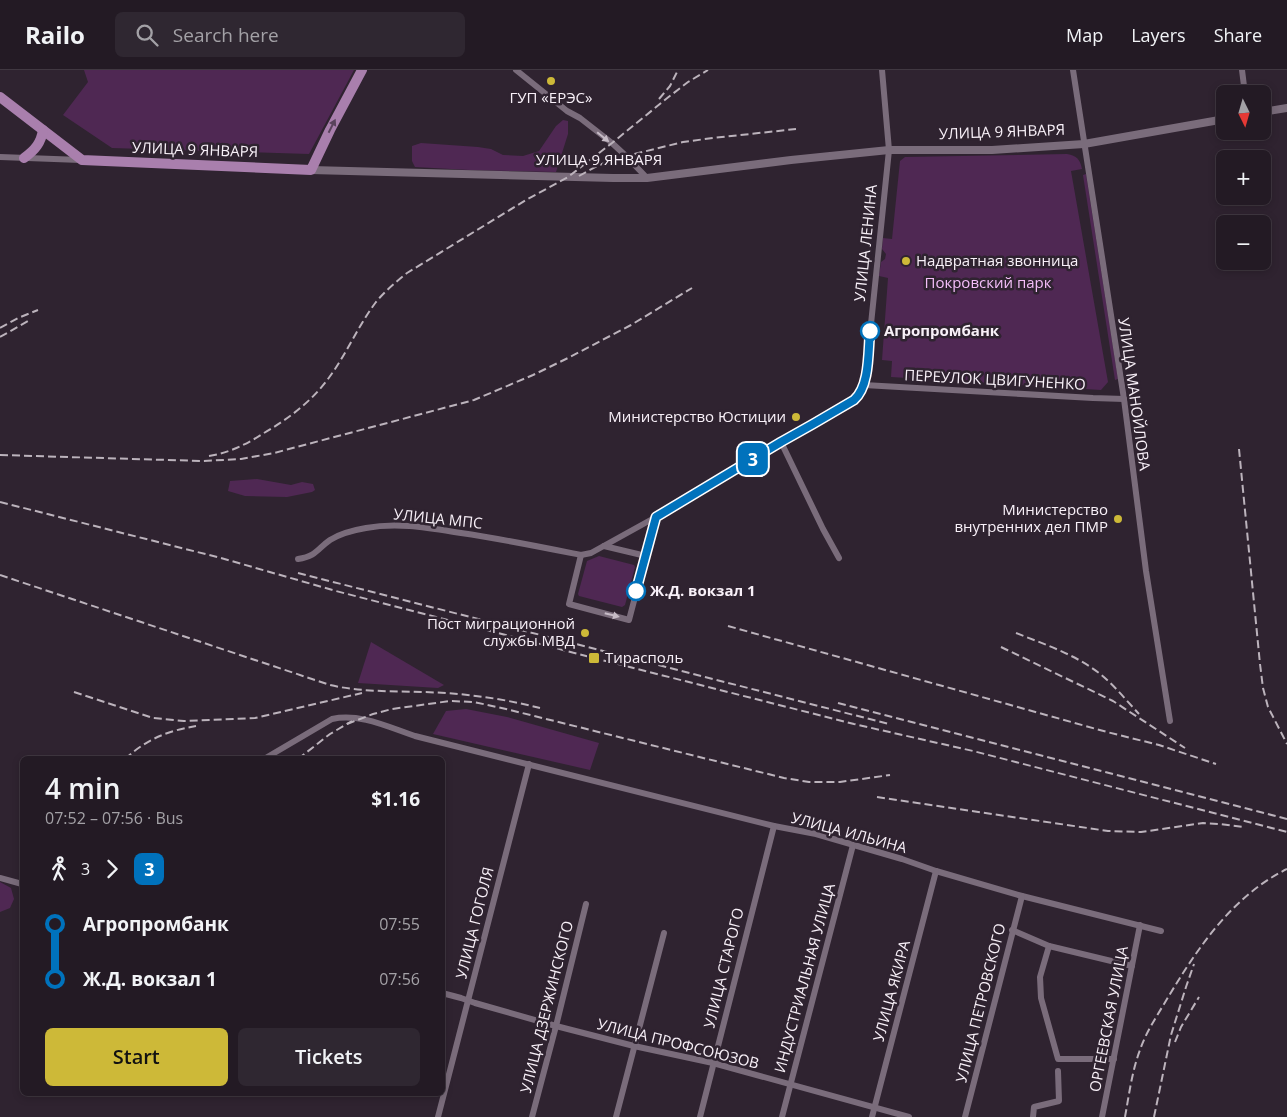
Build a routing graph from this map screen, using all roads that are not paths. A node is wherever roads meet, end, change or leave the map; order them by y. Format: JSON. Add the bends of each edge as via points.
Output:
{"nodes":[{"id":1,"x":362,"y":70,"type":"edge"},
{"id":2,"x":516,"y":70,"type":"edge"},
{"id":3,"x":882,"y":70,"type":"edge"},
{"id":4,"x":1073,"y":70,"type":"edge"},
{"id":5,"x":1242,"y":70,"type":"edge"},
{"id":6,"x":1244,"y":85,"type":"edge"},
{"id":7,"x":0,"y":97,"type":"edge"},
{"id":8,"x":1287,"y":108,"type":"edge"},
{"id":9,"x":1271,"y":111,"type":"edge"},
{"id":10,"x":1216,"y":120,"type":"edge"},
{"id":11,"x":43,"y":130,"type":"junction"},
{"id":12,"x":1084,"y":144,"type":"junction"},
{"id":13,"x":889,"y":150,"type":"junction"},
{"id":14,"x":0,"y":157,"type":"edge"},
{"id":15,"x":24,"y":158,"type":"junction"},
{"id":16,"x":82,"y":160,"type":"junction"},
{"id":17,"x":312,"y":170,"type":"junction"},
{"id":18,"x":647,"y":178,"type":"junction"},
{"id":19,"x":864,"y":384,"type":"junction"},
{"id":20,"x":1124,"y":399,"type":"junction"},
{"id":21,"x":781,"y":442,"type":"junction"},
{"id":22,"x":656,"y":517,"type":"junction"},
{"id":23,"x":604,"y":546,"type":"junction"},
{"id":24,"x":581,"y":555,"type":"junction"},
{"id":25,"x":646,"y":556,"type":"junction"},
{"id":26,"x":839,"y":558,"type":"dead end"},
{"id":27,"x":298,"y":559,"type":"dead end"},
{"id":28,"x":1170,"y":721,"type":"dead end"},
{"id":29,"x":269,"y":756,"type":"edge"},
{"id":30,"x":529,"y":764,"type":"junction"},
{"id":31,"x":774,"y":826,"type":"junction"},
{"id":32,"x":853,"y":845,"type":"junction"},
{"id":33,"x":936,"y":871,"type":"junction"},
{"id":34,"x":0,"y":878,"type":"edge"},
{"id":35,"x":20,"y":883,"type":"edge"},
{"id":36,"x":1022,"y":896,"type":"junction"},
{"id":37,"x":586,"y":904,"type":"dead end"},
{"id":38,"x":1140,"y":925,"type":"junction"},
{"id":39,"x":1012,"y":930,"type":"junction"},
{"id":40,"x":1161,"y":931,"type":"dead end"},
{"id":41,"x":664,"y":934,"type":"dead end"},
{"id":42,"x":1049,"y":946,"type":"junction"},
{"id":43,"x":1132,"y":966,"type":"junction"},
{"id":44,"x":445,"y":994,"type":"edge"},
{"id":45,"x":468,"y":1001,"type":"junction"},
{"id":46,"x":556,"y":1026,"type":"junction"},
{"id":47,"x":634,"y":1046,"type":"junction"},
{"id":48,"x":1114,"y":1059,"type":"junction"},
{"id":49,"x":713,"y":1063,"type":"junction"},
{"id":50,"x":1058,"y":1071,"type":"dead end"},
{"id":51,"x":790,"y":1085,"type":"junction"},
{"id":52,"x":445,"y":1090,"type":"edge"},
{"id":53,"x":443,"y":1096,"type":"edge"},
{"id":54,"x":875,"y":1108,"type":"junction"},
{"id":55,"x":438,"y":1117,"type":"edge"},
{"id":56,"x":532,"y":1117,"type":"edge"},
{"id":57,"x":616,"y":1117,"type":"edge"},
{"id":58,"x":700,"y":1117,"type":"edge"},
{"id":59,"x":782,"y":1117,"type":"edge"},
{"id":60,"x":872,"y":1117,"type":"edge"},
{"id":61,"x":909,"y":1117,"type":"edge"},
{"id":62,"x":965,"y":1117,"type":"edge"},
{"id":63,"x":1033,"y":1117,"type":"edge"},
{"id":64,"x":1102,"y":1117,"type":"edge"}],
"edges":[{"from":17,"to":1,"type":"main road","one_way":true},
{"from":2,"to":18,"type":"street","one_way":true,"via":[[606,138]]},
{"from":3,"to":13,"type":"street","name":"УЛИЦА ЛЕНИНА"},
{"from":4,"to":12,"type":"street","name":"УЛИЦА МАНОЙЛОВА"},
{"from":5,"to":6,"type":"street"},
{"from":7,"to":11,"type":"main road"},
{"from":8,"to":9,"type":"street"},
{"from":10,"to":12,"type":"street","name":"УЛИЦА 9 ЯНВАРЯ"},
{"from":11,"to":15,"type":"main road","via":[[38,146]]},
{"from":11,"to":16,"type":"main road"},
{"from":12,"to":13,"type":"street","name":"УЛИЦА 9 ЯНВАРЯ","via":[[992,150]]},
{"from":12,"to":20,"type":"street","name":"УЛИЦА МАНОЙЛОВА"},
{"from":13,"to":18,"type":"street","name":"УЛИЦА 9 ЯНВАРЯ"},
{"from":13,"to":19,"type":"street","name":"УЛИЦА ЛЕНИНА"},
{"from":14,"to":15,"type":"street","name":"УЛИЦА 9 ЯНВАРЯ"},
{"from":15,"to":16,"type":"street","name":"УЛИЦА 9 ЯНВАРЯ"},
{"from":16,"to":17,"type":"main road","name":"УЛИЦА 9 ЯНВАРЯ"},
{"from":17,"to":18,"type":"street","name":"УЛИЦА 9 ЯНВАРЯ"},
{"from":19,"to":20,"type":"street","name":"ПЕРЕУЛОК ЦВИГУНЕНКО"},
{"from":19,"to":21,"type":"street","name":"УЛИЦА ЛЕНИНА","via":[[851,403]]},
{"from":20,"to":28,"type":"street","name":"УЛИЦА МАНОЙЛОВА","via":[[1146,571]]},
{"from":21,"to":22,"type":"street","name":"УЛИЦА ЛЕНИНА"},
{"from":21,"to":26,"type":"street"},
{"from":22,"to":23,"type":"street","name":"УЛИЦА ЛЕНИНА"},
{"from":22,"to":25,"type":"street"},
{"from":23,"to":24,"type":"street","name":"УЛИЦА ЛЕНИНА"},
{"from":23,"to":25,"type":"street"},
{"from":24,"to":25,"type":"street","one_way":true,"via":[[569,604],[629,620]]},
{"from":24,"to":27,"type":"street","name":"УЛИЦА МПС","via":[[510,540],[398,524],[340,535],[308,558]]},
{"from":29,"to":30,"type":"street","name":"УЛИЦА ИЛЬИНА","via":[[332,719],[351,717]]},
{"from":30,"to":31,"type":"street","name":"УЛИЦА ИЛЬИНА"},
{"from":30,"to":45,"type":"street","name":"УЛИЦА ГОГОЛЯ"},
{"from":31,"to":32,"type":"street","name":"УЛИЦА ИЛЬИНА"},
{"from":31,"to":49,"type":"street","name":"УЛИЦА СТАРОГО"},
{"from":32,"to":33,"type":"street","name":"УЛИЦА ИЛЬИНА"},
{"from":32,"to":51,"type":"street","name":"ИНДУСТРИАЛЬНАЯ УЛИЦА"},
{"from":33,"to":36,"type":"street","name":"УЛИЦА ИЛЬИНА"},
{"from":33,"to":54,"type":"street","name":"УЛИЦА ЯКИРА"},
{"from":34,"to":35,"type":"street"},
{"from":36,"to":38,"type":"street","name":"УЛИЦА ИЛЬИНА"},
{"from":36,"to":39,"type":"street","name":"УЛИЦА ПЕТРОВСКОГО"},
{"from":37,"to":46,"type":"street","name":"УЛИЦА ДЗЕРЖИНСКОГО"},
{"from":38,"to":40,"type":"street","name":"УЛИЦА ИЛЬИНА"},
{"from":38,"to":43,"type":"street","name":"ОРГЕЕВСКАЯ УЛИЦА"},
{"from":39,"to":42,"type":"street"},
{"from":39,"to":62,"type":"street","name":"УЛИЦА ПЕТРОВСКОГО"},
{"from":41,"to":47,"type":"street"},
{"from":42,"to":43,"type":"street"},
{"from":42,"to":48,"type":"street","via":[[1040,977],[1041,998],[1058,1059]]},
{"from":43,"to":48,"type":"street","name":"ОРГЕЕВСКАЯ УЛИЦА"},
{"from":44,"to":45,"type":"street","name":"УЛИЦА ПРОФСОЮЗОВ"},
{"from":45,"to":46,"type":"street","name":"УЛИЦА ПРОФСОЮЗОВ"},
{"from":45,"to":52,"type":"street","name":"УЛИЦА ГОГОЛЯ"},
{"from":46,"to":47,"type":"street","name":"УЛИЦА ПРОФСОЮЗОВ"},
{"from":46,"to":56,"type":"street","name":"УЛИЦА ДЗЕРЖИНСКОГО"},
{"from":47,"to":49,"type":"street","name":"УЛИЦА ПРОФСОЮЗОВ"},
{"from":47,"to":57,"type":"street"},
{"from":48,"to":64,"type":"street","name":"ОРГЕЕВСКАЯ УЛИЦА"},
{"from":49,"to":51,"type":"street","name":"УЛИЦА ПРОФСОЮЗОВ"},
{"from":49,"to":58,"type":"street","name":"УЛИЦА СТАРОГО"},
{"from":50,"to":63,"type":"street","via":[[1059,1101],[1034,1107]]},
{"from":51,"to":54,"type":"street","name":"УЛИЦА ПРОФСОЮЗОВ"},
{"from":51,"to":59,"type":"street","name":"ИНДУСТРИАЛЬНАЯ УЛИЦА"},
{"from":53,"to":55,"type":"street","name":"УЛИЦА ГОГОЛЯ"},
{"from":54,"to":60,"type":"street","name":"УЛИЦА ЯКИРА"},
{"from":54,"to":61,"type":"street","name":"УЛИЦА ПРОФСОЮЗОВ"}]}
